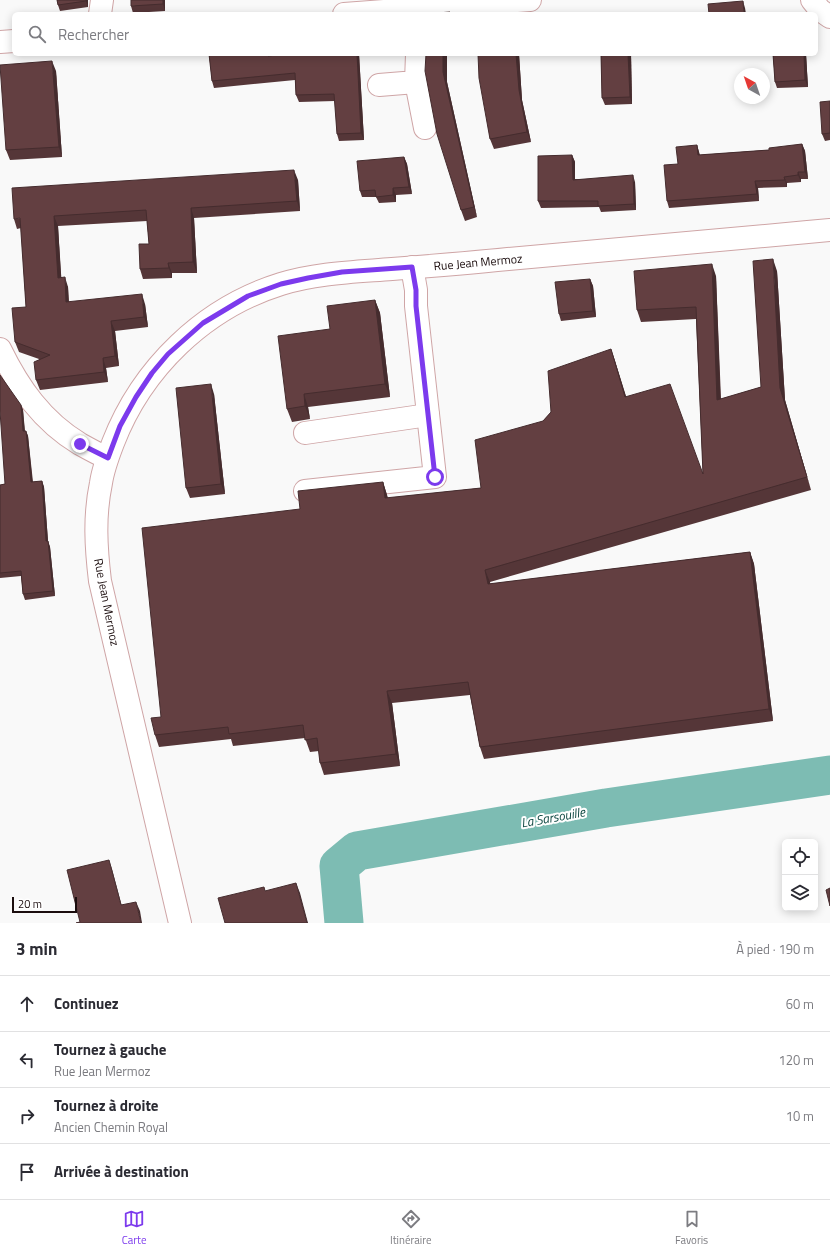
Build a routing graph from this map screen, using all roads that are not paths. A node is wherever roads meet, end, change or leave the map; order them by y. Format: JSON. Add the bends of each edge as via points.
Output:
{"nodes":[{"id":1,"x":102,"y":0,"type":"edge"},
{"id":2,"x":520,"y":0,"type":"edge"},
{"id":3,"x":812,"y":0,"type":"edge"},
{"id":4,"x":417,"y":11,"type":"edge"},
{"id":5,"x":100,"y":12,"type":"edge"},
{"id":6,"x":393,"y":12,"type":"edge"},
{"id":7,"x":830,"y":17,"type":"edge"},
{"id":8,"x":12,"y":41,"type":"edge"},
{"id":9,"x":0,"y":42,"type":"edge"},
{"id":10,"x":416,"y":56,"type":"edge"},
{"id":11,"x":416,"y":82,"type":"junction"},
{"id":12,"x":378,"y":85,"type":"dead end"},
{"id":13,"x":425,"y":128,"type":"dead end"},
{"id":14,"x":830,"y":230,"type":"edge"},
{"id":15,"x":412,"y":267,"type":"junction"},
{"id":16,"x":0,"y":349,"type":"edge"},
{"id":17,"x":428,"y":415,"type":"junction"},
{"id":18,"x":305,"y":434,"type":"dead end"},
{"id":19,"x":108,"y":458,"type":"junction"},
{"id":20,"x":300,"y":491,"type":"edge"},
{"id":21,"x":180,"y":923,"type":"edge"}],
"edges":[{"from":1,"to":5,"type":"street"},
{"from":2,"to":4,"type":"street"},
{"from":3,"to":7,"type":"street"},
{"from":4,"to":6,"type":"street"},
{"from":8,"to":9,"type":"street"},
{"from":10,"to":11,"type":"street"},
{"from":11,"to":12,"type":"street"},
{"from":11,"to":13,"type":"street"},
{"from":14,"to":15,"type":"street","name":"Rue Jean Mermoz"},
{"from":15,"to":17,"type":"street"},
{"from":15,"to":19,"type":"street","name":"Rue Jean Mermoz","via":[[342,272],[281,284],[248,296],[203,323],[168,354],[152,373],[120,426]]},
{"from":16,"to":19,"type":"street","via":[[13,376],[35,407],[56,427],[80,444]]},
{"from":17,"to":18,"type":"street"},
{"from":17,"to":20,"type":"street","via":[[435,477]]},
{"from":19,"to":21,"type":"street","name":"Rue Jean Mermoz","via":[[97,510],[96,541],[100,581]]}]}
